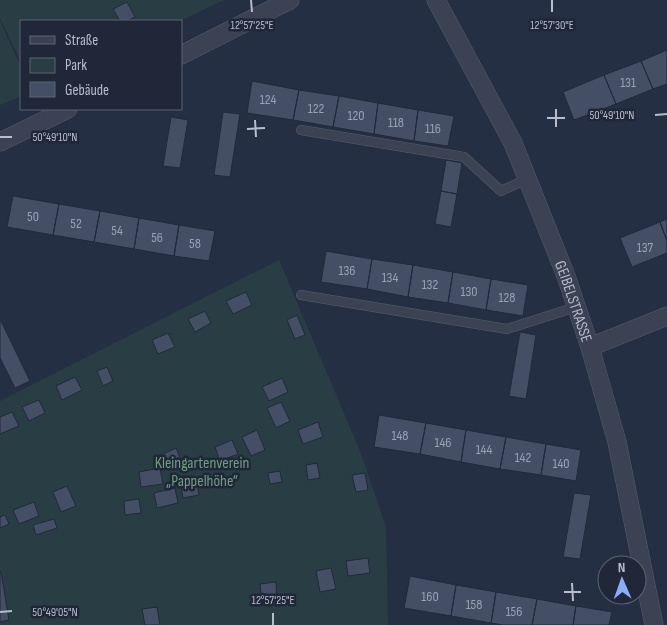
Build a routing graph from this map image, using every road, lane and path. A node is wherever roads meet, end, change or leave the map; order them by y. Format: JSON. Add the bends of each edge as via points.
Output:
{"nodes":[{"id":1,"x":290,"y":0,"type":"edge"},
{"id":2,"x":436,"y":0,"type":"edge"},
{"id":3,"x":182,"y":54,"type":"edge"},
{"id":4,"x":66,"y":110,"type":"edge"},
{"id":5,"x":301,"y":130,"type":"dead end"},
{"id":6,"x":0,"y":142,"type":"edge"},
{"id":7,"x":527,"y":179,"type":"junction"},
{"id":8,"x":301,"y":296,"type":"dead end"},
{"id":9,"x":576,"y":307,"type":"junction"},
{"id":10,"x":667,"y":316,"type":"edge"},
{"id":11,"x":590,"y":347,"type":"junction"},
{"id":12,"x":654,"y":625,"type":"edge"}],
"edges":[{"from":1,"to":3,"type":"street"},
{"from":2,"to":7,"type":"street","name":"GEIBELSTRASSE","via":[[513,143]]},
{"from":4,"to":6,"type":"street"},
{"from":5,"to":7,"type":"lane","via":[[464,157],[500,191]]},
{"from":7,"to":9,"type":"street","name":"GEIBELSTRASSE"},
{"from":8,"to":9,"type":"lane","via":[[507,329]]},
{"from":9,"to":11,"type":"street","name":"GEIBELSTRASSE"},
{"from":10,"to":11,"type":"street"},
{"from":11,"to":12,"type":"street","name":"GEIBELSTRASSE","via":[[617,442]]}]}
